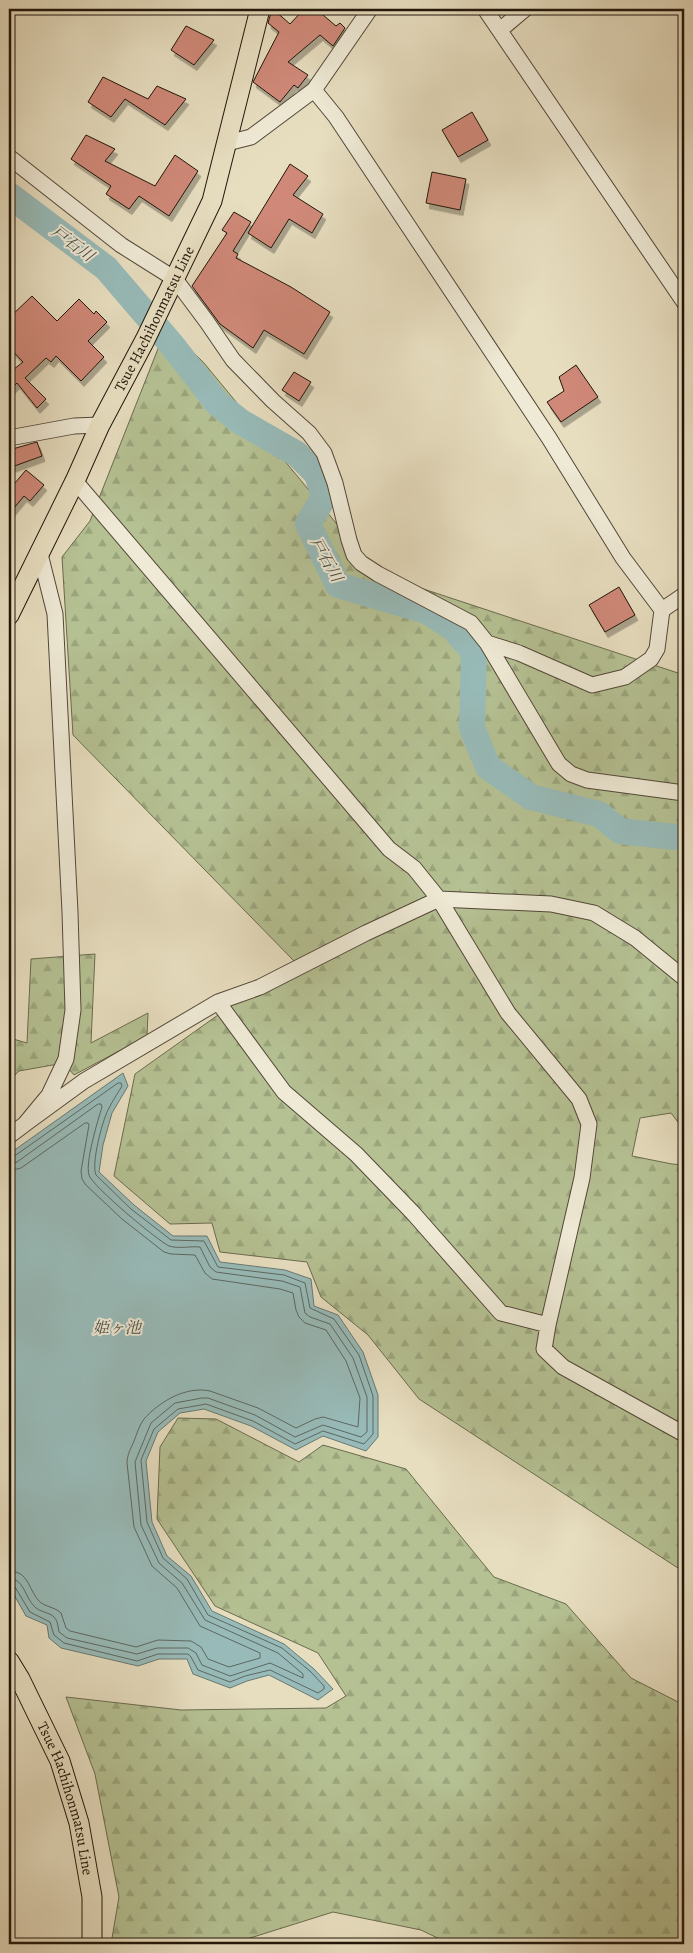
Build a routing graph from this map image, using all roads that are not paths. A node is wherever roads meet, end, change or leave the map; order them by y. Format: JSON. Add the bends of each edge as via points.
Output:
{"nodes":[{"id":1,"x":260,"y":9,"type":"edge"},
{"id":2,"x":370,"y":9,"type":"edge"},
{"id":3,"x":485,"y":9,"type":"edge"},
{"id":4,"x":526,"y":9,"type":"edge"},
{"id":5,"x":500,"y":30,"type":"junction"},
{"id":6,"x":314,"y":90,"type":"junction"},
{"id":7,"x":226,"y":142,"type":"junction"},
{"id":8,"x":9,"y":157,"type":"edge"},
{"id":9,"x":172,"y":285,"type":"junction"},
{"id":10,"x":684,"y":302,"type":"edge"},
{"id":11,"x":100,"y":425,"type":"junction"},
{"id":12,"x":9,"y":438,"type":"edge"},
{"id":13,"x":75,"y":482,"type":"junction"},
{"id":14,"x":39,"y":550,"type":"junction"},
{"id":15,"x":684,"y":596,"type":"edge"},
{"id":16,"x":662,"y":610,"type":"junction"},
{"id":17,"x":9,"y":615,"type":"edge"},
{"id":18,"x":487,"y":643,"type":"junction"},
{"id":19,"x":684,"y":793,"type":"edge"},
{"id":20,"x":438,"y":899,"type":"junction"},
{"id":21,"x":684,"y":978,"type":"edge"},
{"id":22,"x":218,"y":1002,"type":"junction"},
{"id":23,"x":26,"y":1124,"type":"junction"},
{"id":24,"x":9,"y":1136,"type":"edge"},
{"id":25,"x":548,"y":1325,"type":"junction"},
{"id":26,"x":684,"y":1434,"type":"edge"},
{"id":27,"x":9,"y":1661,"type":"edge"},
{"id":28,"x":92,"y":1944,"type":"edge"}],
"edges":[{"from":1,"to":7,"type":"main road","name":"Tsue Hachihonmatsu Line"},
{"from":2,"to":6,"type":"street"},
{"from":3,"to":5,"type":"street"},
{"from":4,"to":5,"type":"street"},
{"from":5,"to":10,"type":"street"},
{"from":6,"to":7,"type":"street","via":[[251,138]]},
{"from":6,"to":16,"type":"street","via":[[336,117],[549,438],[623,558]]},
{"from":7,"to":9,"type":"main road","name":"Tsue Hachihonmatsu Line","via":[[212,202]]},
{"from":8,"to":9,"type":"street"},
{"from":9,"to":11,"type":"main road","name":"Tsue Hachihonmatsu Line"},
{"from":9,"to":18,"type":"street","via":[[208,322],[233,360],[309,433],[324,453],[349,540],[361,564],[471,623]]},
{"from":11,"to":12,"type":"street","via":[[74,426]]},
{"from":11,"to":13,"type":"main road","name":"Tsue Hachihonmatsu Line"},
{"from":13,"to":14,"type":"main road","name":"Tsue Hachihonmatsu Line"},
{"from":13,"to":20,"type":"street","via":[[389,849],[414,868]]},
{"from":14,"to":17,"type":"main road","name":"Tsue Hachihonmatsu Line"},
{"from":14,"to":23,"type":"street","via":[[55,614],[73,1010],[66,1059],[50,1095]]},
{"from":15,"to":16,"type":"street"},
{"from":16,"to":18,"type":"street","via":[[657,649],[650,658],[625,677],[592,685],[519,653]]},
{"from":18,"to":19,"type":"street","via":[[559,764],[571,774],[587,780]]},
{"from":20,"to":21,"type":"street","via":[[551,904],[594,913],[634,938]]},
{"from":20,"to":22,"type":"street","via":[[260,987]]},
{"from":20,"to":25,"type":"street","via":[[508,1013],[579,1099],[589,1124],[582,1178]]},
{"from":22,"to":23,"type":"street","via":[[84,1081]]},
{"from":22,"to":25,"type":"street","via":[[284,1092],[356,1154],[501,1313]]},
{"from":23,"to":24,"type":"street"},
{"from":25,"to":26,"type":"street","via":[[544,1349],[563,1367]]},
{"from":27,"to":28,"type":"main road","name":"Tsue Hachihonmatsu Line","via":[[60,1760],[79,1823],[92,1897]]}]}
